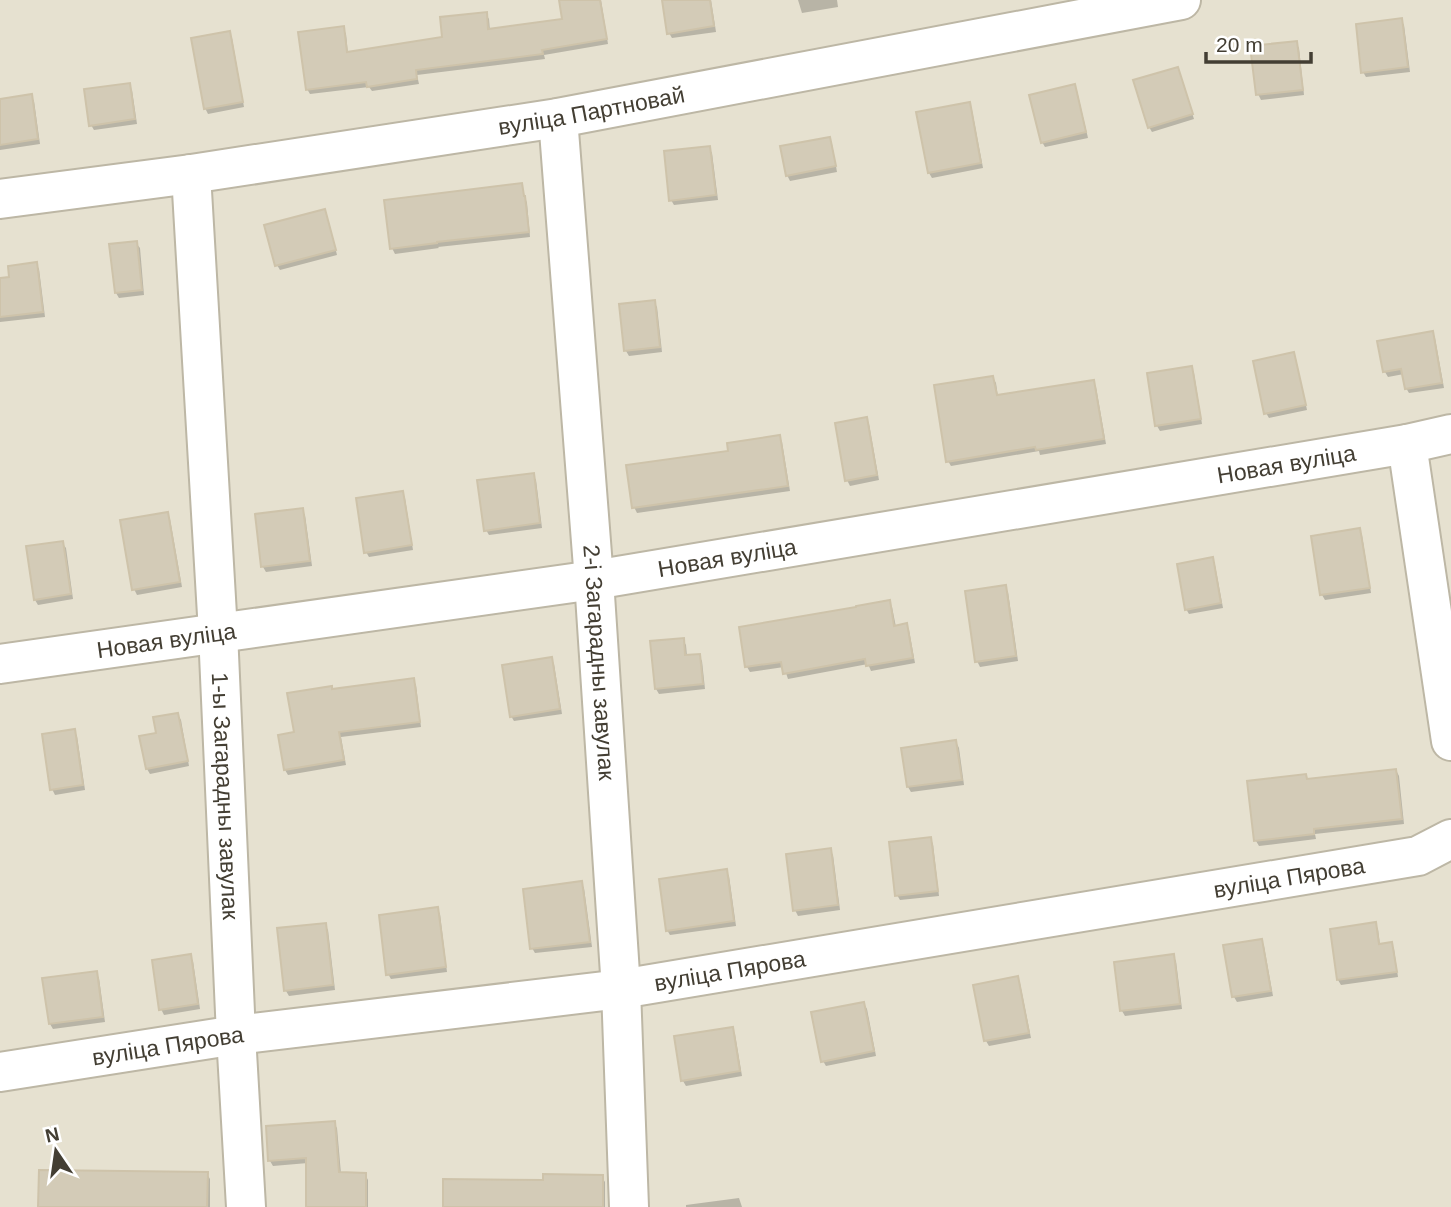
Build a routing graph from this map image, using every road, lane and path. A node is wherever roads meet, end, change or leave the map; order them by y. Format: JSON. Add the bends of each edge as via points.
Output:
{"nodes":[{"id":1,"x":1181,"y":0,"type":"edge"},
{"id":2,"x":558,"y":118,"type":"junction"},
{"id":3,"x":191,"y":174,"type":"junction"},
{"id":4,"x":0,"y":199,"type":"edge"},
{"id":5,"x":1451,"y":434,"type":"edge"},
{"id":6,"x":1407,"y":444,"type":"junction"},
{"id":7,"x":593,"y":580,"type":"junction"},
{"id":8,"x":218,"y":632,"type":"junction"},
{"id":9,"x":0,"y":664,"type":"edge"},
{"id":10,"x":1451,"y":741,"type":"edge"},
{"id":11,"x":1451,"y":839,"type":"edge"},
{"id":12,"x":621,"y":989,"type":"junction"},
{"id":13,"x":236,"y":1035,"type":"junction"},
{"id":14,"x":0,"y":1072,"type":"edge"},
{"id":15,"x":246,"y":1207,"type":"edge"},
{"id":16,"x":629,"y":1207,"type":"edge"}],
"edges":[{"from":1,"to":2,"type":"street","name":"вуліца Партновай"},
{"from":2,"to":3,"type":"street","name":"вуліца Партновай"},
{"from":2,"to":7,"type":"street","name":"2-і Загарадны завулак"},
{"from":3,"to":4,"type":"street","name":"вуліца Партновай"},
{"from":3,"to":8,"type":"street","name":"1-ы Загарадны завулак"},
{"from":5,"to":6,"type":"street","name":"Новая вуліца"},
{"from":6,"to":7,"type":"street","name":"Новая вуліца"},
{"from":6,"to":10,"type":"street"},
{"from":7,"to":8,"type":"street","name":"Новая вуліца"},
{"from":7,"to":12,"type":"street","name":"2-і Загарадны завулак"},
{"from":8,"to":9,"type":"street","name":"Новая вуліца"},
{"from":8,"to":13,"type":"street","name":"1-ы Загарадны завулак"},
{"from":11,"to":12,"type":"street","name":"вуліца Пярова","via":[[1418,856]]},
{"from":12,"to":13,"type":"street","name":"вуліца Пярова"},
{"from":12,"to":16,"type":"street","name":"2-і Загарадны завулак"},
{"from":13,"to":14,"type":"street","name":"вуліца Пярова"},
{"from":13,"to":15,"type":"street","name":"1-ы Загарадны завулак"}]}
